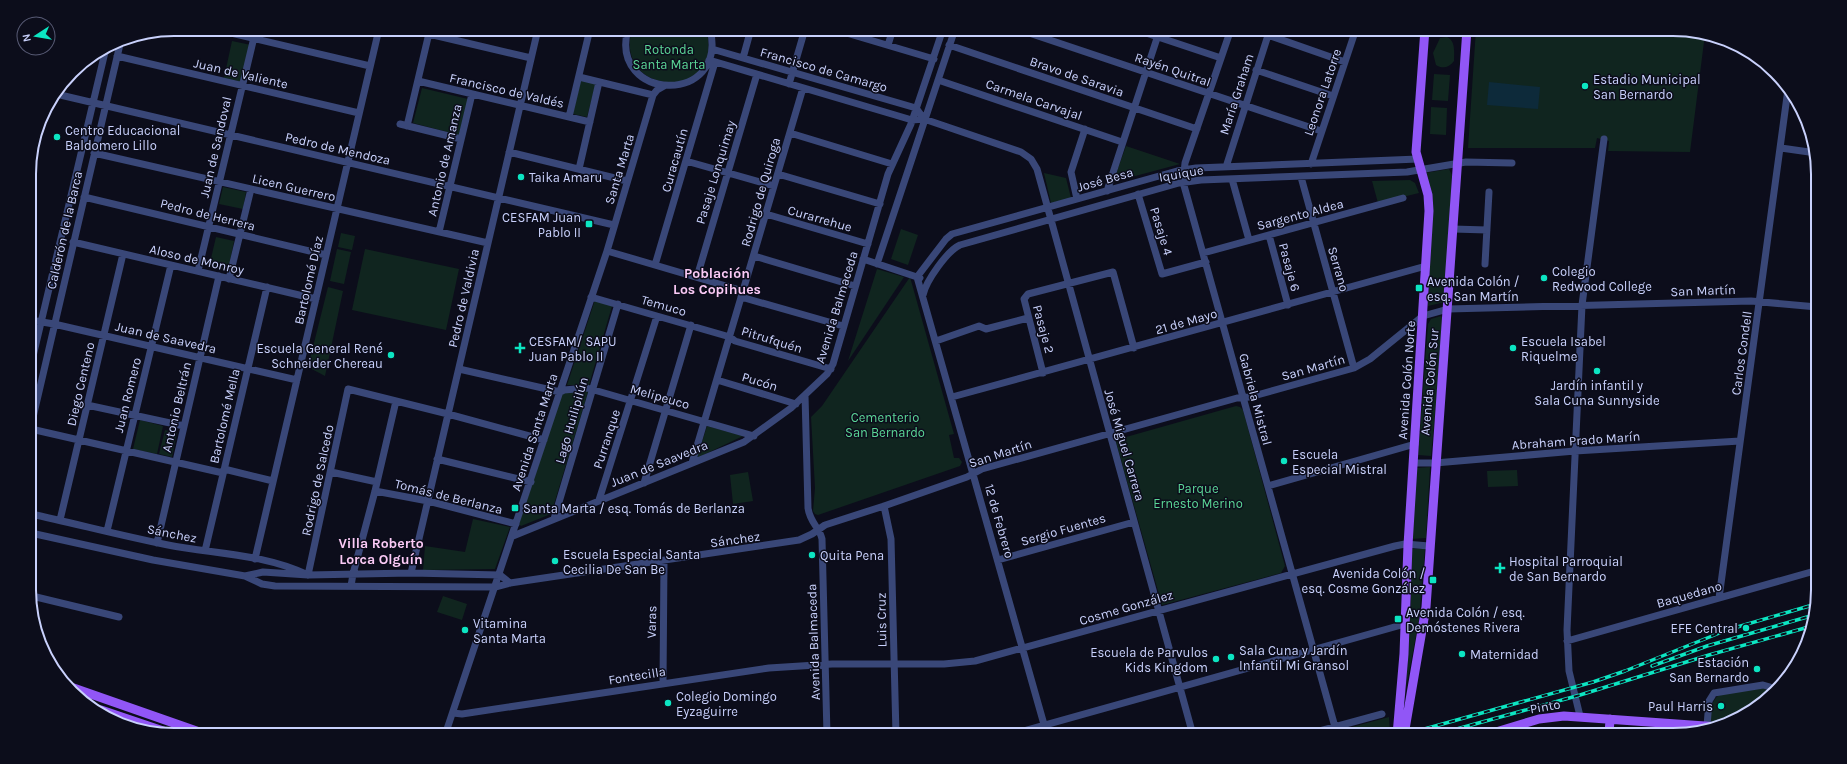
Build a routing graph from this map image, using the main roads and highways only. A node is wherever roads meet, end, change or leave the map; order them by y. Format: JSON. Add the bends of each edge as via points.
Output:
{"nodes":[{"id":1,"x":1424,"y":36,"type":"edge"},
{"id":2,"x":1466,"y":36,"type":"edge"},
{"id":3,"x":79,"y":690,"type":"edge"},
{"id":4,"x":114,"y":714,"type":"edge"},
{"id":5,"x":1610,"y":719,"type":"junction"},
{"id":6,"x":141,"y":723,"type":"edge"},
{"id":7,"x":1698,"y":725,"type":"edge"},
{"id":8,"x":188,"y":728,"type":"edge"},
{"id":9,"x":1398,"y":728,"type":"edge"},
{"id":10,"x":1405,"y":728,"type":"edge"},
{"id":11,"x":1512,"y":728,"type":"edge"},
{"id":12,"x":1609,"y":728,"type":"edge"}],
"edges":[{"from":1,"to":9,"type":"main road","name":"Avenida Colón Norte","via":[[1417,135],[1418,159],[1429,204]]},
{"from":2,"to":10,"type":"main road","name":"Avenida Colón Sur","via":[[1423,628]]},
{"from":3,"to":8,"type":"main road"},
{"from":4,"to":6,"type":"main road"},
{"from":5,"to":7,"type":"main road","name":"Pinto"},
{"from":5,"to":11,"type":"main road","name":"Pinto","via":[[1580,716],[1548,718]]},
{"from":5,"to":12,"type":"main road"}]}
